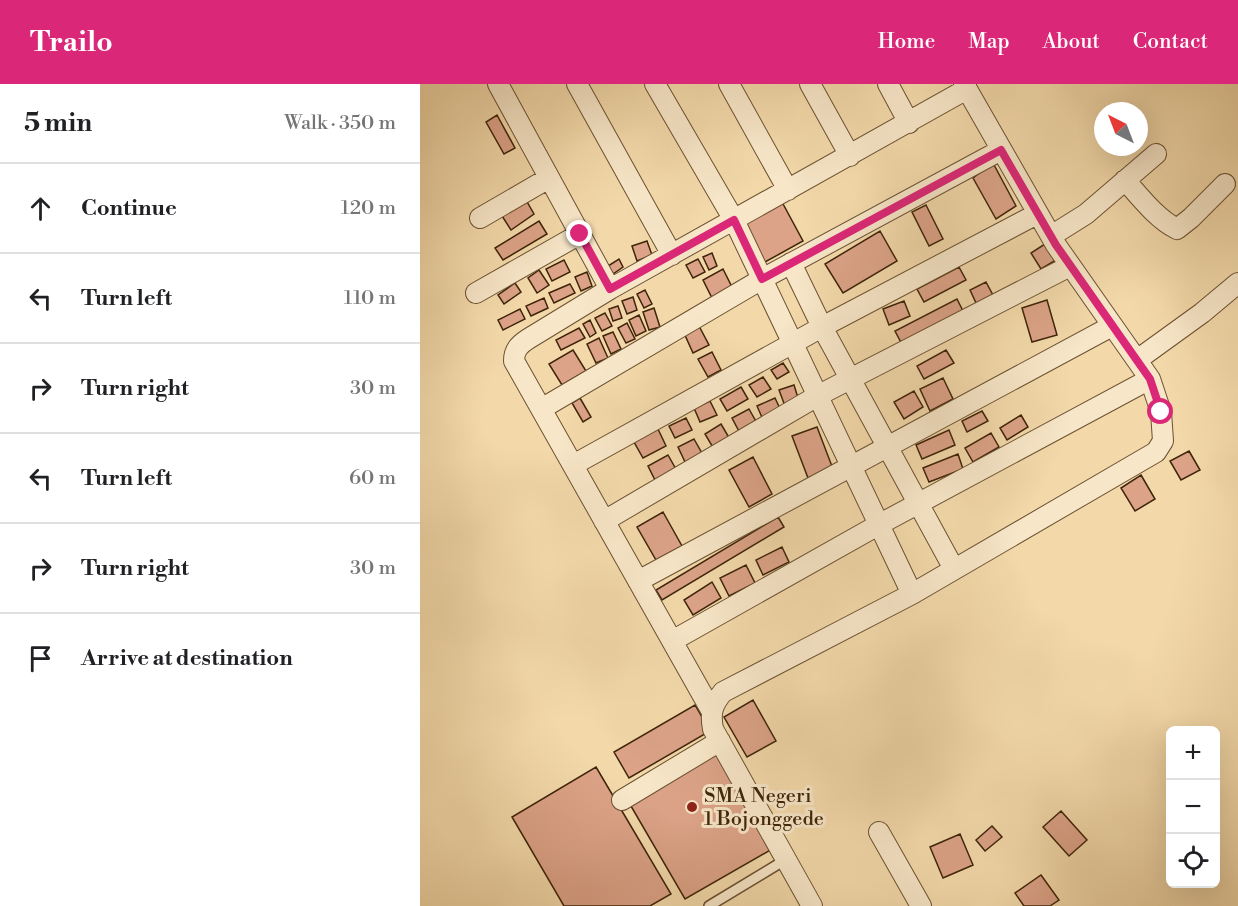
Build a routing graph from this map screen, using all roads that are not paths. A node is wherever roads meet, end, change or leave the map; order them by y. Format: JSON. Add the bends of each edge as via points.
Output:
{"nodes":[{"id":1,"x":498,"y":84,"type":"edge"},
{"id":2,"x":577,"y":84,"type":"edge"},
{"id":3,"x":654,"y":84,"type":"edge"},
{"id":4,"x":729,"y":84,"type":"edge"},
{"id":5,"x":810,"y":84,"type":"edge"},
{"id":6,"x":888,"y":84,"type":"edge"},
{"id":7,"x":966,"y":86,"type":"edge"},
{"id":8,"x":909,"y":123,"type":"junction"},
{"id":9,"x":1001,"y":150,"type":"junction"},
{"id":10,"x":1156,"y":154,"type":"dead end"},
{"id":11,"x":850,"y":156,"type":"junction"},
{"id":12,"x":549,"y":178,"type":"junction"},
{"id":13,"x":1125,"y":180,"type":"junction"},
{"id":14,"x":1225,"y":184,"type":"dead end"},
{"id":15,"x":788,"y":190,"type":"junction"},
{"id":16,"x":1038,"y":214,"type":"junction"},
{"id":17,"x":480,"y":218,"type":"dead end"},
{"id":18,"x":734,"y":220,"type":"junction"},
{"id":19,"x":580,"y":234,"type":"junction"},
{"id":20,"x":1051,"y":237,"type":"junction"},
{"id":21,"x":672,"y":255,"type":"junction"},
{"id":22,"x":791,"y":263,"type":"junction"},
{"id":23,"x":1070,"y":266,"type":"junction"},
{"id":24,"x":762,"y":279,"type":"junction"},
{"id":25,"x":1238,"y":283,"type":"edge"},
{"id":26,"x":610,"y":289,"type":"junction"},
{"id":27,"x":476,"y":292,"type":"dead end"},
{"id":28,"x":1112,"y":326,"type":"junction"},
{"id":29,"x":822,"y":327,"type":"junction"},
{"id":30,"x":793,"y":343,"type":"junction"},
{"id":31,"x":1137,"y":360,"type":"junction"},
{"id":32,"x":1150,"y":379,"type":"junction"},
{"id":33,"x":851,"y":380,"type":"junction"},
{"id":34,"x":819,"y":395,"type":"junction"},
{"id":35,"x":541,"y":409,"type":"junction"},
{"id":36,"x":887,"y":447,"type":"junction"},
{"id":37,"x":573,"y":465,"type":"junction"},
{"id":38,"x":852,"y":465,"type":"junction"},
{"id":39,"x":917,"y":504,"type":"junction"},
{"id":40,"x":604,"y":521,"type":"junction"},
{"id":41,"x":880,"y":524,"type":"junction"},
{"id":42,"x":954,"y":568,"type":"junction"},
{"id":43,"x":638,"y":581,"type":"junction"},
{"id":44,"x":912,"y":594,"type":"junction"},
{"id":45,"x":672,"y":641,"type":"junction"},
{"id":46,"x":711,"y":710,"type":"junction"},
{"id":47,"x":720,"y":741,"type":"junction"},
{"id":48,"x":622,"y":800,"type":"dead end"},
{"id":49,"x":879,"y":832,"type":"dead end"},
{"id":50,"x":785,"y":860,"type":"junction"},
{"id":51,"x":709,"y":906,"type":"edge"},
{"id":52,"x":812,"y":906,"type":"edge"},
{"id":53,"x":921,"y":906,"type":"edge"}],
"edges":[{"from":1,"to":12,"type":"street"},
{"from":2,"to":21,"type":"street"},
{"from":3,"to":18,"type":"street"},
{"from":4,"to":15,"type":"street"},
{"from":5,"to":11,"type":"street"},
{"from":6,"to":8,"type":"street"},
{"from":7,"to":8,"type":"street"},
{"from":7,"to":9,"type":"street"},
{"from":8,"to":11,"type":"street"},
{"from":9,"to":16,"type":"street"},
{"from":9,"to":22,"type":"street"},
{"from":10,"to":13,"type":"street"},
{"from":11,"to":15,"type":"street"},
{"from":12,"to":17,"type":"street"},
{"from":12,"to":19,"type":"street"},
{"from":13,"to":14,"type":"street","via":[[1177,229]]},
{"from":13,"to":20,"type":"street","via":[[1086,214]]},
{"from":15,"to":18,"type":"street"},
{"from":16,"to":20,"type":"street"},
{"from":16,"to":29,"type":"street"},
{"from":18,"to":21,"type":"street"},
{"from":18,"to":24,"type":"street"},
{"from":19,"to":26,"type":"street"},
{"from":19,"to":27,"type":"street"},
{"from":20,"to":23,"type":"street"},
{"from":21,"to":26,"type":"street"},
{"from":22,"to":24,"type":"street"},
{"from":22,"to":29,"type":"street"},
{"from":23,"to":28,"type":"street"},
{"from":23,"to":33,"type":"street"},
{"from":24,"to":30,"type":"street"},
{"from":24,"to":35,"type":"street"},
{"from":25,"to":31,"type":"street"},
{"from":26,"to":35,"type":"street","via":[[517,348],[514,361]]},
{"from":28,"to":31,"type":"street"},
{"from":28,"to":36,"type":"street"},
{"from":29,"to":30,"type":"street"},
{"from":29,"to":33,"type":"street"},
{"from":30,"to":34,"type":"street"},
{"from":30,"to":37,"type":"street"},
{"from":31,"to":32,"type":"street"},
{"from":32,"to":39,"type":"street"},
{"from":32,"to":42,"type":"street","via":[[1163,423],[1163,441],[1156,452]]},
{"from":33,"to":34,"type":"street"},
{"from":33,"to":36,"type":"street"},
{"from":34,"to":38,"type":"street"},
{"from":34,"to":40,"type":"street"},
{"from":35,"to":37,"type":"street"},
{"from":36,"to":38,"type":"street"},
{"from":36,"to":39,"type":"street"},
{"from":37,"to":40,"type":"street"},
{"from":38,"to":41,"type":"street"},
{"from":38,"to":43,"type":"street"},
{"from":39,"to":41,"type":"street"},
{"from":39,"to":42,"type":"street"},
{"from":40,"to":43,"type":"street"},
{"from":41,"to":44,"type":"street"},
{"from":41,"to":45,"type":"street"},
{"from":42,"to":44,"type":"street"},
{"from":43,"to":45,"type":"street"},
{"from":44,"to":46,"type":"street","via":[[723,692]]},
{"from":45,"to":46,"type":"street"},
{"from":46,"to":47,"type":"street","via":[[713,729]]},
{"from":47,"to":48,"type":"street"},
{"from":47,"to":50,"type":"street"},
{"from":49,"to":53,"type":"street"},
{"from":50,"to":51,"type":"lane"},
{"from":50,"to":52,"type":"street"}]}
